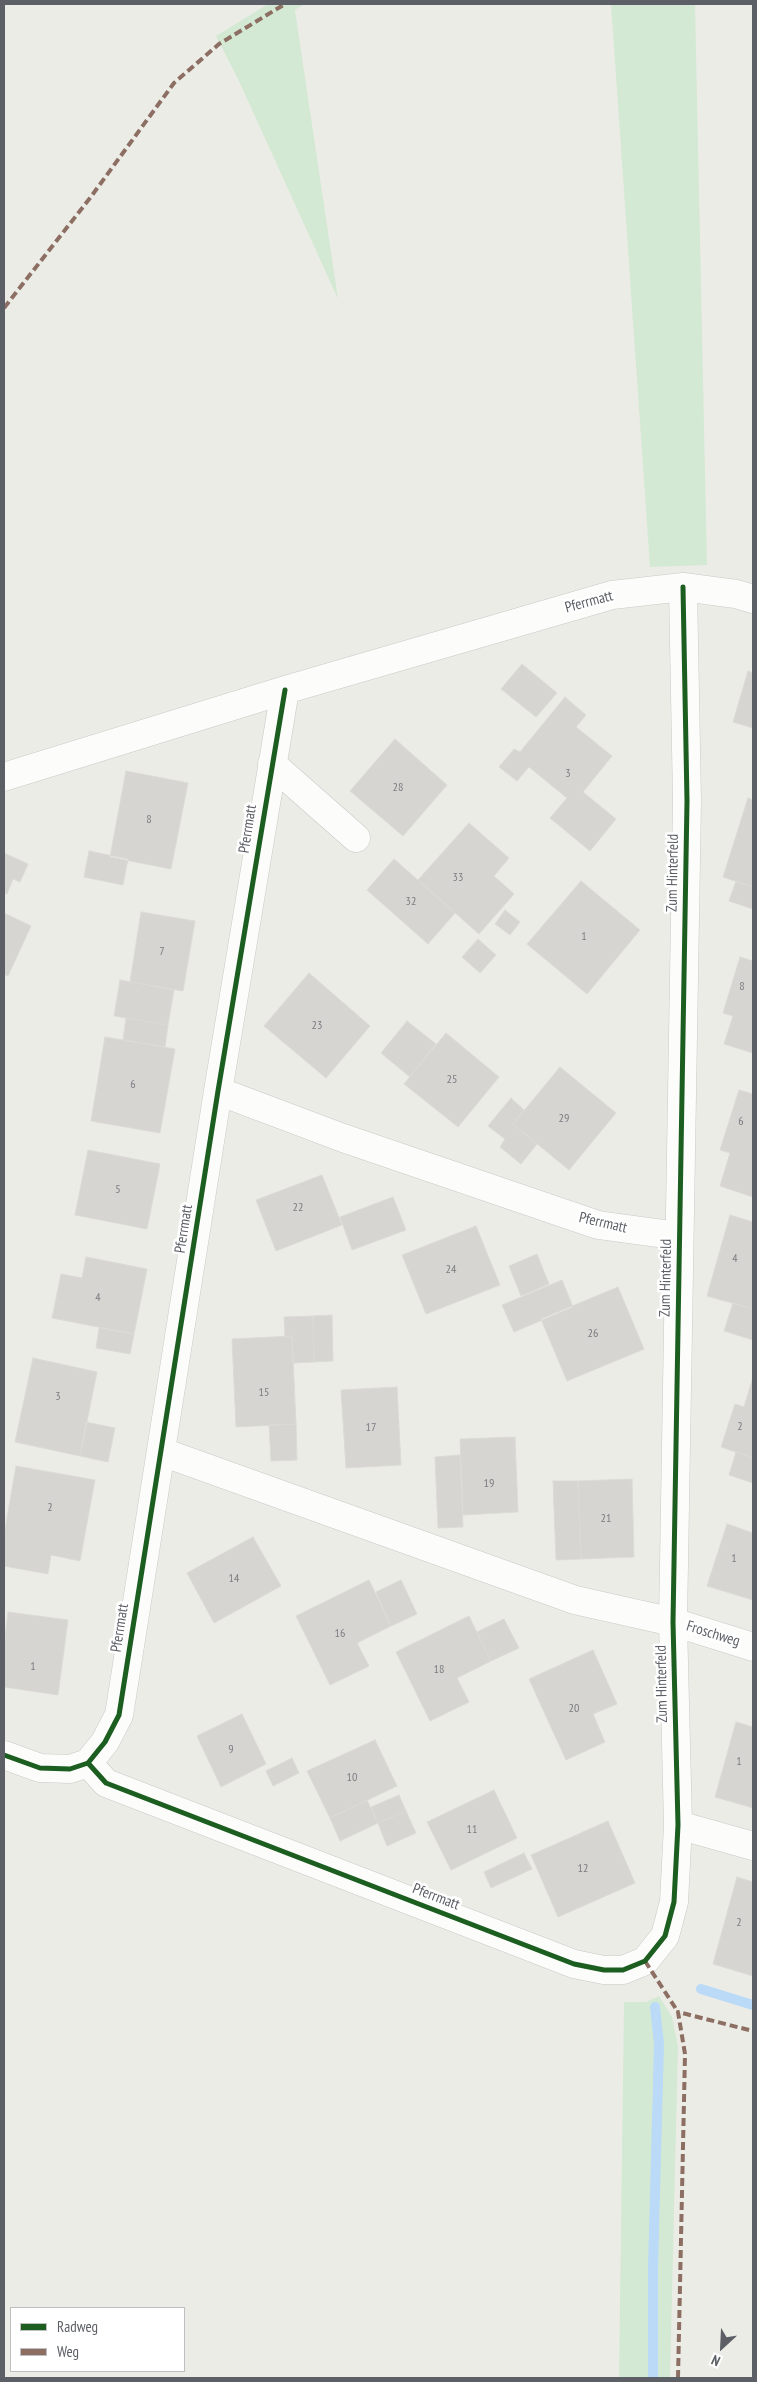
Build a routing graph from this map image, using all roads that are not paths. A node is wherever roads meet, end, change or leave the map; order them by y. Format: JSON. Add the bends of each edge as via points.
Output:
{"nodes":[{"id":1,"x":682,"y":587,"type":"junction"},
{"id":2,"x":753,"y":599,"type":"edge"},
{"id":3,"x":285,"y":690,"type":"junction"},
{"id":4,"x":272,"y":764,"type":"junction"},
{"id":5,"x":4,"y":777,"type":"edge"},
{"id":6,"x":356,"y":838,"type":"dead end"},
{"id":7,"x":218,"y":1091,"type":"junction"},
{"id":8,"x":679,"y":1236,"type":"junction"},
{"id":9,"x":162,"y":1452,"type":"junction"},
{"id":10,"x":673,"y":1622,"type":"junction"},
{"id":11,"x":753,"y":1647,"type":"edge"},
{"id":12,"x":4,"y":1755,"type":"edge"},
{"id":13,"x":88,"y":1763,"type":"junction"},
{"id":14,"x":678,"y":1825,"type":"junction"},
{"id":15,"x":753,"y":1846,"type":"edge"},
{"id":16,"x":645,"y":1961,"type":"joint"}],
"edges":[{"from":1,"to":2,"type":"street","name":"Pferrmatt"},
{"from":1,"to":3,"type":"street","name":"Pferrmatt","via":[[612,595]]},
{"from":1,"to":8,"type":"street","name":"Zum Hinterfeld","via":[[687,801]]},
{"from":3,"to":4,"type":"street","name":"Pferrmatt"},
{"from":3,"to":5,"type":"street","name":"Pferrmatt"},
{"from":4,"to":6,"type":"street"},
{"from":4,"to":7,"type":"street","name":"Pferrmatt"},
{"from":7,"to":8,"type":"street","name":"Pferrmatt","via":[[343,1138],[598,1225]]},
{"from":7,"to":9,"type":"street","name":"Pferrmatt"},
{"from":8,"to":10,"type":"street","name":"Zum Hinterfeld"},
{"from":9,"to":10,"type":"street","via":[[575,1600]]},
{"from":9,"to":13,"type":"street","name":"Pferrmatt","via":[[119,1715],[105,1742]]},
{"from":10,"to":11,"type":"street","name":"Froschweg"},
{"from":10,"to":14,"type":"street","name":"Zum Hinterfeld"},
{"from":12,"to":13,"type":"street","via":[[40,1768],[70,1769]]},
{"from":13,"to":16,"type":"street","name":"Pferrmatt","via":[[106,1783],[574,1964],[623,1970]]},
{"from":14,"to":15,"type":"street"},
{"from":14,"to":16,"type":"street","name":"Zum Hinterfeld","via":[[674,1902],[665,1936]]}]}
